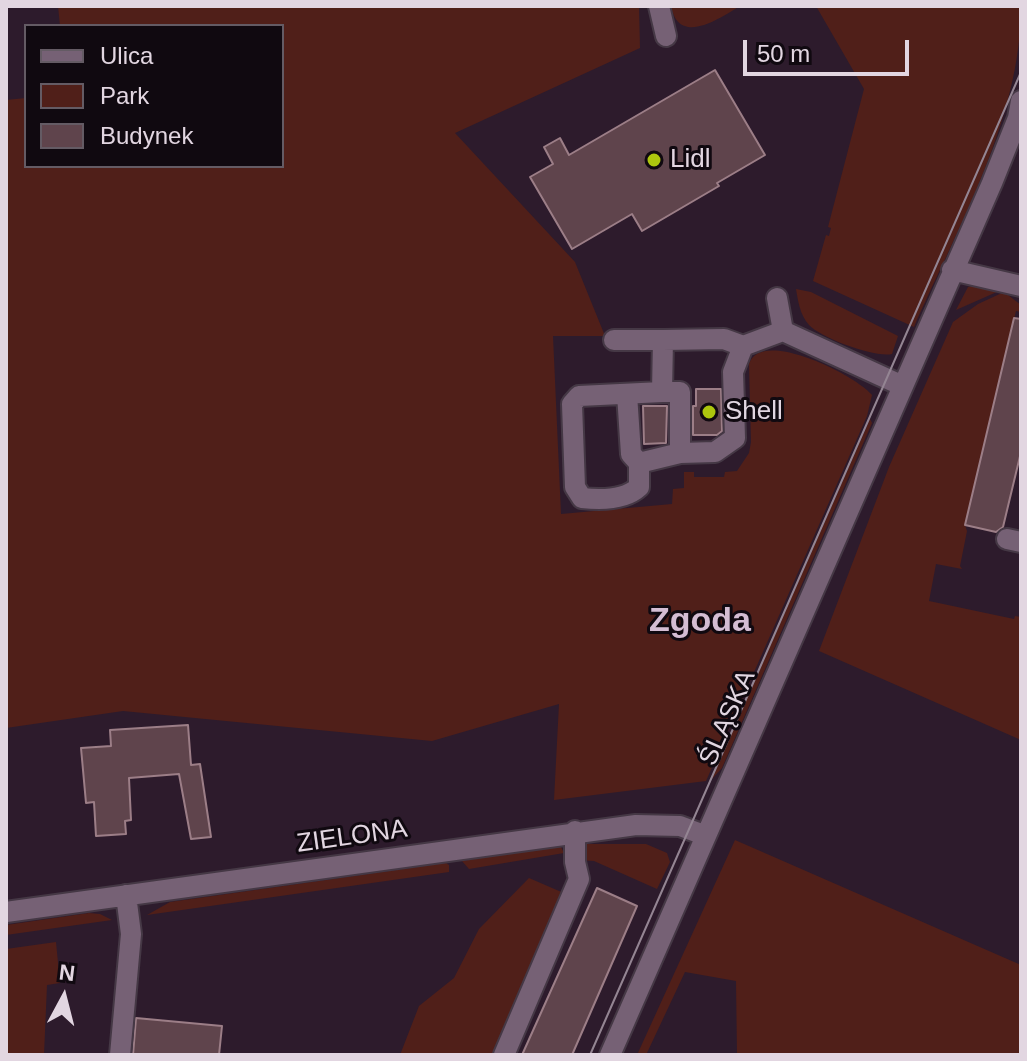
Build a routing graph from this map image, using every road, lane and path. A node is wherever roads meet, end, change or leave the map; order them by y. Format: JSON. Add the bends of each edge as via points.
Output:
{"nodes":[{"id":1,"x":659,"y":6,"type":"edge"},
{"id":2,"x":666,"y":36,"type":"dead end"},
{"id":3,"x":1018,"y":121,"type":"edge"},
{"id":4,"x":952,"y":270,"type":"junction"},
{"id":5,"x":1021,"y":286,"type":"edge"},
{"id":6,"x":777,"y":298,"type":"dead end"},
{"id":7,"x":783,"y":331,"type":"junction"},
{"id":8,"x":614,"y":340,"type":"dead end"},
{"id":9,"x":663,"y":340,"type":"junction"},
{"id":10,"x":743,"y":346,"type":"junction"},
{"id":11,"x":903,"y":386,"type":"junction"},
{"id":12,"x":662,"y":392,"type":"junction"},
{"id":13,"x":627,"y":394,"type":"junction"},
{"id":14,"x":680,"y":453,"type":"junction"},
{"id":15,"x":639,"y":463,"type":"junction"},
{"id":16,"x":575,"y":831,"type":"junction"},
{"id":17,"x":704,"y":835,"type":"junction"},
{"id":18,"x":126,"y":895,"type":"junction"},
{"id":19,"x":6,"y":912,"type":"edge"},
{"id":20,"x":120,"y":1055,"type":"edge"},
{"id":21,"x":504,"y":1055,"type":"edge"},
{"id":22,"x":610,"y":1055,"type":"edge"}],
"edges":[{"from":1,"to":2,"type":"street"},
{"from":3,"to":4,"type":"street","name":"ŚLĄSKA"},
{"from":4,"to":5,"type":"street"},
{"from":4,"to":11,"type":"street","name":"ŚLĄSKA"},
{"from":6,"to":7,"type":"street"},
{"from":7,"to":10,"type":"street"},
{"from":7,"to":11,"type":"street"},
{"from":8,"to":9,"type":"street"},
{"from":9,"to":10,"type":"street","via":[[724,339]]},
{"from":9,"to":12,"type":"street"},
{"from":10,"to":14,"type":"street","via":[[733,372],[735,438],[715,452]]},
{"from":11,"to":17,"type":"street","name":"ŚLĄSKA"},
{"from":12,"to":13,"type":"street"},
{"from":12,"to":14,"type":"street","via":[[680,392]]},
{"from":13,"to":15,"type":"street","via":[[631,454]]},
{"from":13,"to":15,"type":"street","via":[[579,396],[572,404],[575,487],[582,498],[630,495],[639,487]]},
{"from":14,"to":15,"type":"street"},
{"from":16,"to":17,"type":"street","name":"ZIELONA","via":[[662,824]]},
{"from":16,"to":18,"type":"street","name":"ZIELONA"},
{"from":16,"to":21,"type":"street","via":[[579,879]]},
{"from":17,"to":22,"type":"street","name":"ŚLĄSKA"},
{"from":18,"to":19,"type":"street","name":"ZIELONA"},
{"from":18,"to":20,"type":"street","via":[[131,934]]}]}
